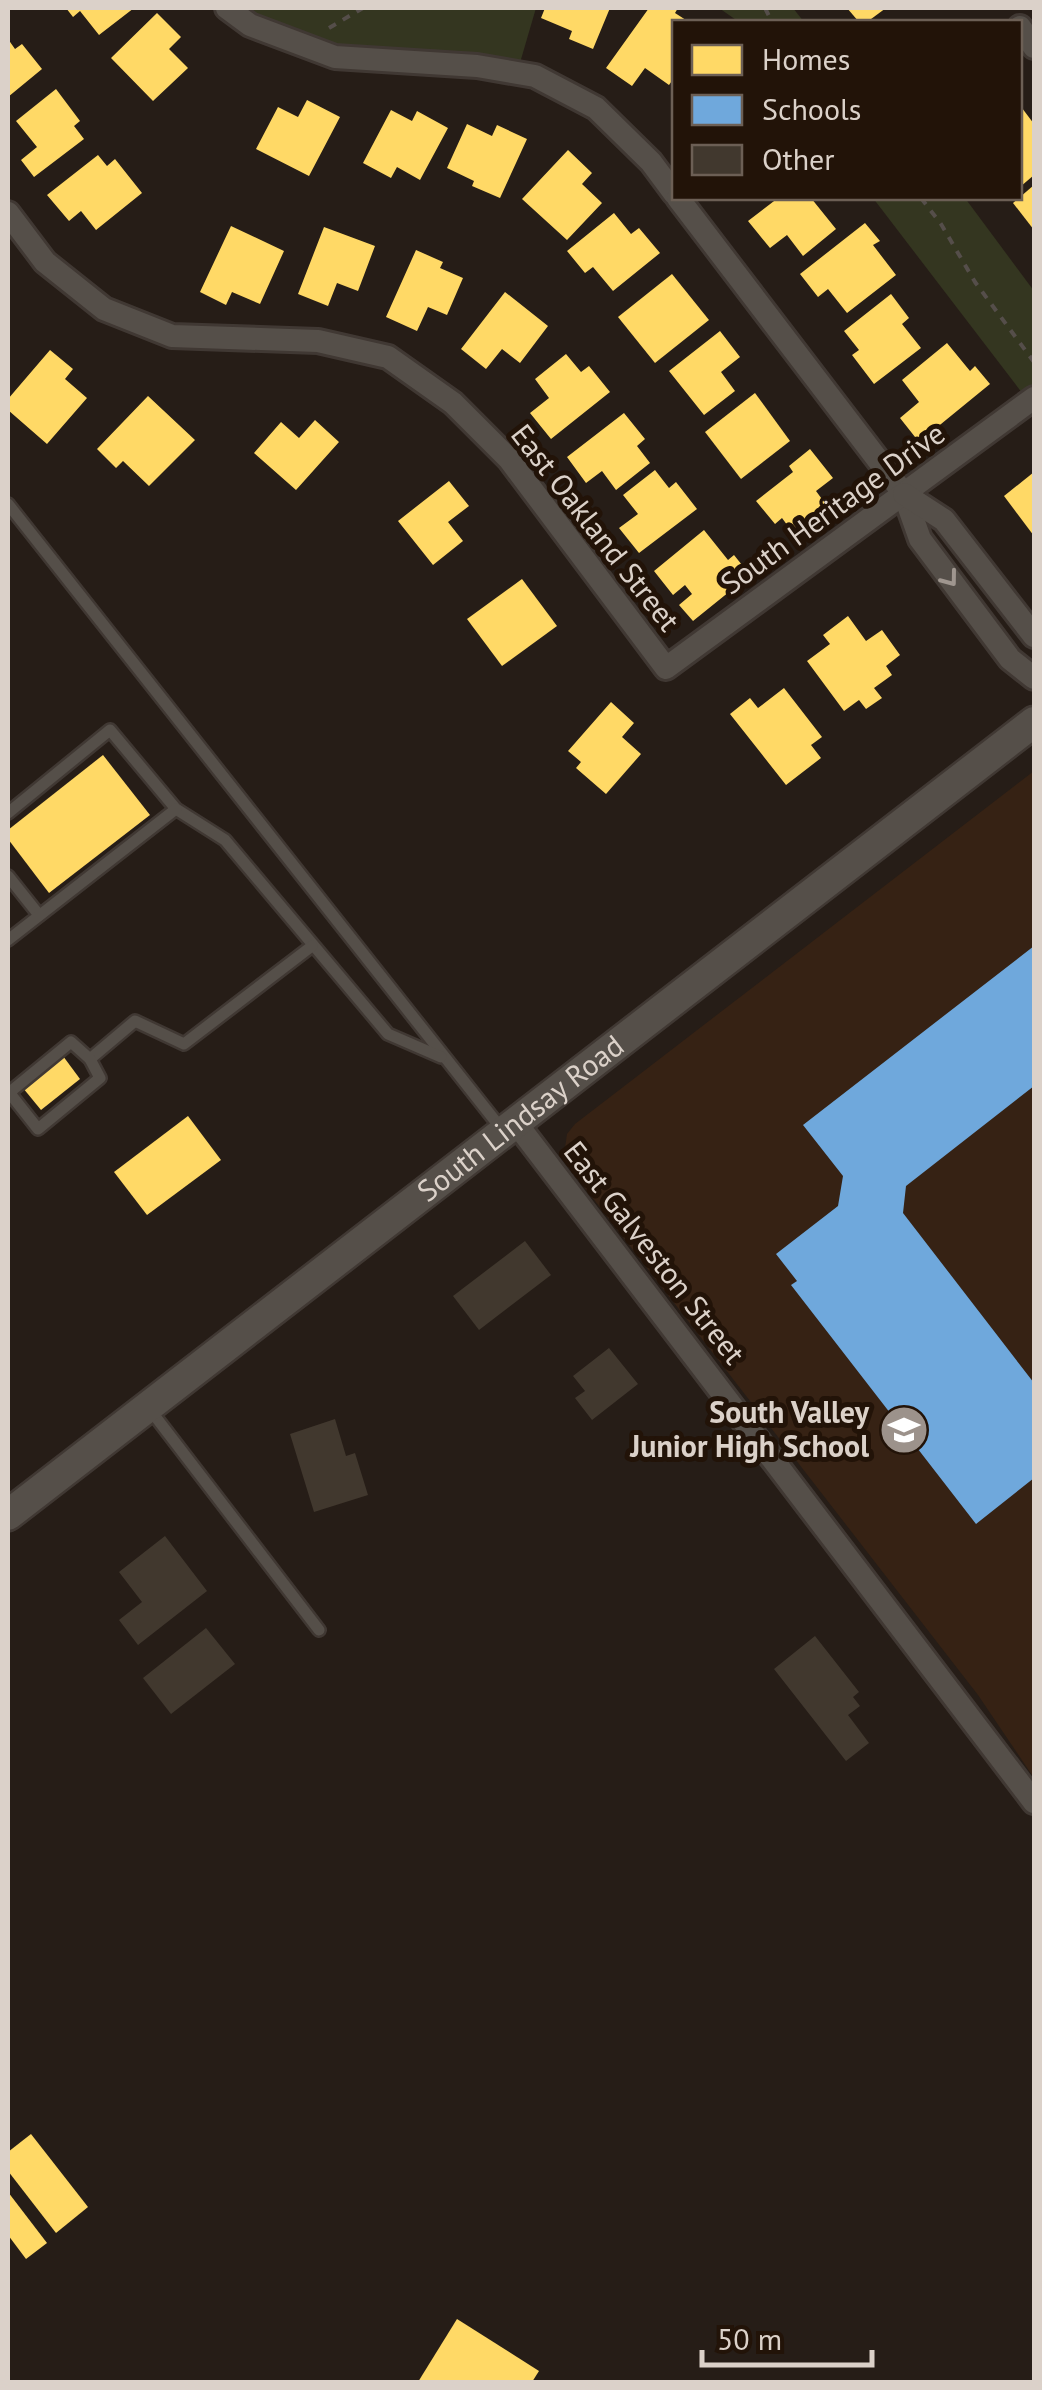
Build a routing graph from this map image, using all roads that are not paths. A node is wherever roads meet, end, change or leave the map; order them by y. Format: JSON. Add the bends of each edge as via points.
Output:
{"nodes":[{"id":1,"x":227,"y":8,"type":"edge"},
{"id":2,"x":672,"y":190,"type":"edge"},
{"id":3,"x":680,"y":200,"type":"edge"},
{"id":4,"x":8,"y":213,"type":"edge"},
{"id":5,"x":1034,"y":398,"type":"edge"},
{"id":6,"x":904,"y":494,"type":"junction"},
{"id":7,"x":8,"y":504,"type":"edge"},
{"id":8,"x":1034,"y":636,"type":"edge"},
{"id":9,"x":666,"y":668,"type":"joint"},
{"id":10,"x":1034,"y":678,"type":"edge"},
{"id":11,"x":1034,"y":722,"type":"edge"},
{"id":12,"x":176,"y":809,"type":"junction"},
{"id":13,"x":8,"y":813,"type":"edge"},
{"id":14,"x":8,"y":876,"type":"edge"},
{"id":15,"x":39,"y":915,"type":"junction"},
{"id":16,"x":8,"y":940,"type":"edge"},
{"id":17,"x":312,"y":946,"type":"junction"},
{"id":18,"x":90,"y":1059,"type":"junction"},
{"id":19,"x":445,"y":1059,"type":"junction"},
{"id":20,"x":8,"y":1092,"type":"edge"},
{"id":21,"x":510,"y":1128,"type":"junction"},
{"id":22,"x":148,"y":1407,"type":"junction"},
{"id":23,"x":8,"y":1515,"type":"edge"},
{"id":24,"x":319,"y":1630,"type":"dead end"},
{"id":25,"x":1034,"y":1802,"type":"edge"}],
"edges":[{"from":1,"to":2,"type":"street","via":[[250,26],[334,57],[535,76],[596,108]]},
{"from":3,"to":6,"type":"street"},
{"from":4,"to":9,"type":"street","name":"East Oakland Street","via":[[45,262],[104,308],[172,336],[318,341],[388,357],[453,403],[509,459]]},
{"from":5,"to":6,"type":"street","name":"South Heritage Drive"},
{"from":6,"to":8,"type":"street","via":[[944,520]]},
{"from":6,"to":9,"type":"street","name":"South Heritage Drive"},
{"from":6,"to":10,"type":"street","one_way":true,"via":[[920,539],[1010,658]]},
{"from":7,"to":19,"type":"lane"},
{"from":11,"to":21,"type":"main road","name":"South Lindsay Road"},
{"from":12,"to":13,"type":"lane","via":[[110,730]]},
{"from":12,"to":15,"type":"lane"},
{"from":12,"to":17,"type":"lane","via":[[226,840]]},
{"from":14,"to":15,"type":"lane"},
{"from":15,"to":16,"type":"lane"},
{"from":17,"to":18,"type":"lane","via":[[184,1044],[135,1021]]},
{"from":17,"to":19,"type":"lane","via":[[388,1034]]},
{"from":18,"to":20,"type":"lane","via":[[71,1042]]},
{"from":18,"to":20,"type":"lane","via":[[100,1078],[38,1129]]},
{"from":19,"to":21,"type":"lane"},
{"from":21,"to":22,"type":"main road","name":"South Lindsay Road"},
{"from":21,"to":25,"type":"street","name":"East Galveston Street"},
{"from":22,"to":23,"type":"main road","name":"South Lindsay Road"},
{"from":22,"to":24,"type":"lane"}]}
